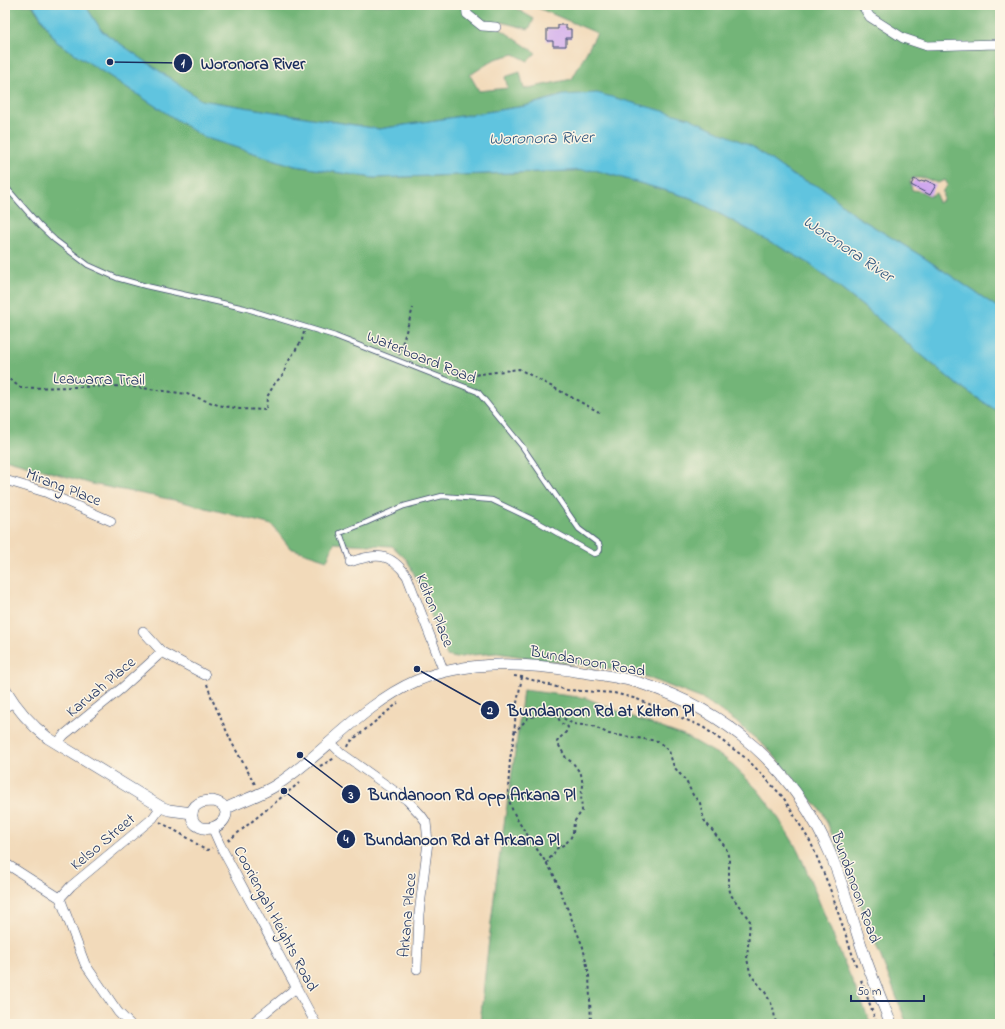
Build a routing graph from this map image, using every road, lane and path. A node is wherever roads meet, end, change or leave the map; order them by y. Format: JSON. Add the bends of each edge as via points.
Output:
{"nodes":[{"id":1,"x":466,"y":5,"type":"edge"},
{"id":2,"x":862,"y":5,"type":"edge"},
{"id":3,"x":496,"y":27,"type":"dead end"},
{"id":4,"x":1000,"y":45,"type":"edge"},
{"id":5,"x":5,"y":186,"type":"edge"},
{"id":6,"x":413,"y":308,"type":"dead end"},
{"id":7,"x":306,"y":327,"type":"junction"},
{"id":8,"x":398,"y":360,"type":"junction"},
{"id":9,"x":5,"y":376,"type":"edge"},
{"id":10,"x":443,"y":378,"type":"junction"},
{"id":11,"x":599,"y":412,"type":"dead end"},
{"id":12,"x":5,"y":480,"type":"edge"},
{"id":13,"x":111,"y":521,"type":"dead end"},
{"id":14,"x":350,"y":562,"type":"joint"},
{"id":15,"x":143,"y":631,"type":"dead end"},
{"id":16,"x":162,"y":652,"type":"junction"},
{"id":17,"x":444,"y":672,"type":"junction"},
{"id":18,"x":205,"y":675,"type":"joint"},
{"id":19,"x":509,"y":676,"type":"dead end"},
{"id":20,"x":522,"y":677,"type":"junction"},
{"id":21,"x":5,"y":689,"type":"edge"},
{"id":22,"x":402,"y":701,"type":"dead end"},
{"id":23,"x":9,"y":705,"type":"edge"},
{"id":24,"x":556,"y":714,"type":"junction"},
{"id":25,"x":514,"y":733,"type":"junction"},
{"id":26,"x":330,"y":742,"type":"junction"},
{"id":27,"x":57,"y":744,"type":"junction"},
{"id":28,"x":341,"y":753,"type":"junction"},
{"id":29,"x":319,"y":767,"type":"dead end"},
{"id":30,"x":301,"y":781,"type":"dead end"},
{"id":31,"x":260,"y":795,"type":"junction"},
{"id":32,"x":161,"y":806,"type":"junction"},
{"id":33,"x":225,"y":809,"type":"junction"},
{"id":34,"x":192,"y":813,"type":"junction"},
{"id":35,"x":153,"y":818,"type":"junction"},
{"id":36,"x":212,"y":827,"type":"junction"},
{"id":37,"x":220,"y":845,"type":"junction"},
{"id":38,"x":5,"y":863,"type":"edge"},
{"id":39,"x":547,"y":865,"type":"junction"},
{"id":40,"x":60,"y":898,"type":"junction"},
{"id":41,"x":417,"y":969,"type":"dead end"},
{"id":42,"x":857,"y":969,"type":"dead end"},
{"id":43,"x":860,"y":976,"type":"dead end"},
{"id":44,"x":296,"y":988,"type":"junction"},
{"id":45,"x":130,"y":1024,"type":"edge"},
{"id":46,"x":251,"y":1024,"type":"edge"},
{"id":47,"x":316,"y":1024,"type":"edge"},
{"id":48,"x":591,"y":1024,"type":"edge"},
{"id":49,"x":776,"y":1024,"type":"edge"},
{"id":50,"x":878,"y":1024,"type":"edge"},
{"id":51,"x":891,"y":1024,"type":"edge"}],
"edges":[{"from":1,"to":3,"type":"street","via":[[467,14],[482,26]]},
{"from":2,"to":4,"type":"street","via":[[870,16],[903,38],[927,46]]},
{"from":5,"to":7,"type":"lane","name":"Waterboard Road","via":[[55,240],[88,264],[117,278],[244,308]]},
{"from":6,"to":8,"type":"path"},
{"from":7,"to":8,"type":"lane","name":"Waterboard Road"},
{"from":7,"to":9,"type":"path","name":"Leawarra Trail","via":[[302,340],[286,365],[284,374],[274,383],[267,396],[266,410],[240,410],[187,394],[127,386],[22,388]]},
{"from":8,"to":10,"type":"lane","name":"Waterboard Road"},
{"from":10,"to":11,"type":"path","via":[[519,369]]},
{"from":10,"to":14,"type":"lane","name":"Waterboard Road","via":[[478,392],[522,446],[579,529],[599,544],[600,551],[594,554],[536,521],[492,500],[442,496],[404,506],[340,532]]},
{"from":12,"to":13,"type":"street","name":"Mirang Place","via":[[45,492]]},
{"from":14,"to":17,"type":"street","name":"Kelton Place","via":[[376,555],[399,565],[407,576]]},
{"from":15,"to":16,"type":"street"},
{"from":16,"to":18,"type":"street"},
{"from":16,"to":27,"type":"street","name":"Karuah Place","via":[[64,735]]},
{"from":17,"to":26,"type":"street","name":"Bundanoon Road","via":[[413,682],[385,697]]},
{"from":17,"to":51,"type":"street","name":"Bundanoon Road","via":[[489,665],[528,665],[632,681],[700,708],[746,739],[765,756],[796,792],[822,835]]},
{"from":18,"to":31,"type":"path","via":[[212,699],[232,743]]},
{"from":19,"to":20,"type":"path"},
{"from":20,"to":25,"type":"path"},
{"from":20,"to":42,"type":"path","via":[[567,690],[614,693],[637,698],[703,727],[747,759],[783,797],[810,843],[829,886]]},
{"from":21,"to":23,"type":"street"},
{"from":22,"to":28,"type":"path","via":[[350,742]]},
{"from":23,"to":27,"type":"street"},
{"from":24,"to":25,"type":"path","via":[[545,710],[528,718]]},
{"from":24,"to":39,"type":"path","via":[[560,723],[568,727],[557,742],[566,758],[581,774],[582,811],[574,822],[570,839],[556,848]]},
{"from":24,"to":49,"type":"path","via":[[573,724],[593,726],[609,734],[658,741],[669,751],[674,767],[700,803],[704,820],[726,848],[731,895],[750,921],[748,959],[751,976],[765,992],[773,1007]]},
{"from":25,"to":39,"type":"path","via":[[510,759],[509,800],[518,821]]},
{"from":26,"to":28,"type":"street","name":"Arkana Place"},
{"from":26,"to":31,"type":"street","name":"Bundanoon Road","via":[[279,784]]},
{"from":27,"to":32,"type":"street"},
{"from":28,"to":29,"type":"path"},
{"from":28,"to":41,"type":"street","name":"Arkana Place","via":[[407,800],[426,822],[428,842],[419,914]]},
{"from":30,"to":37,"type":"path"},
{"from":31,"to":33,"type":"street","name":"Bundanoon Road"},
{"from":32,"to":34,"type":"street","via":[[169,810]]},
{"from":32,"to":35,"type":"street","name":"Kelso Street"},
{"from":33,"to":34,"type":"street","via":[[217,802],[204,802],[195,806]]},
{"from":33,"to":36,"type":"street","via":[[224,821]]},
{"from":34,"to":36,"type":"street","via":[[194,823],[200,827]]},
{"from":35,"to":37,"type":"path","via":[[202,848],[208,850]]},
{"from":35,"to":40,"type":"street","name":"Kelso Street"},
{"from":36,"to":37,"type":"street","name":"Cooriengah Heights Road"},
{"from":37,"to":44,"type":"street","name":"Cooriengah Heights Road"},
{"from":38,"to":40,"type":"street"},
{"from":39,"to":48,"type":"path","via":[[553,873],[583,947],[589,975]]},
{"from":40,"to":45,"type":"street","via":[[85,964],[118,1012]]},
{"from":43,"to":50,"type":"path"},
{"from":44,"to":46,"type":"street"},
{"from":44,"to":47,"type":"street","name":"Cooriengah Heights Road"}]}
